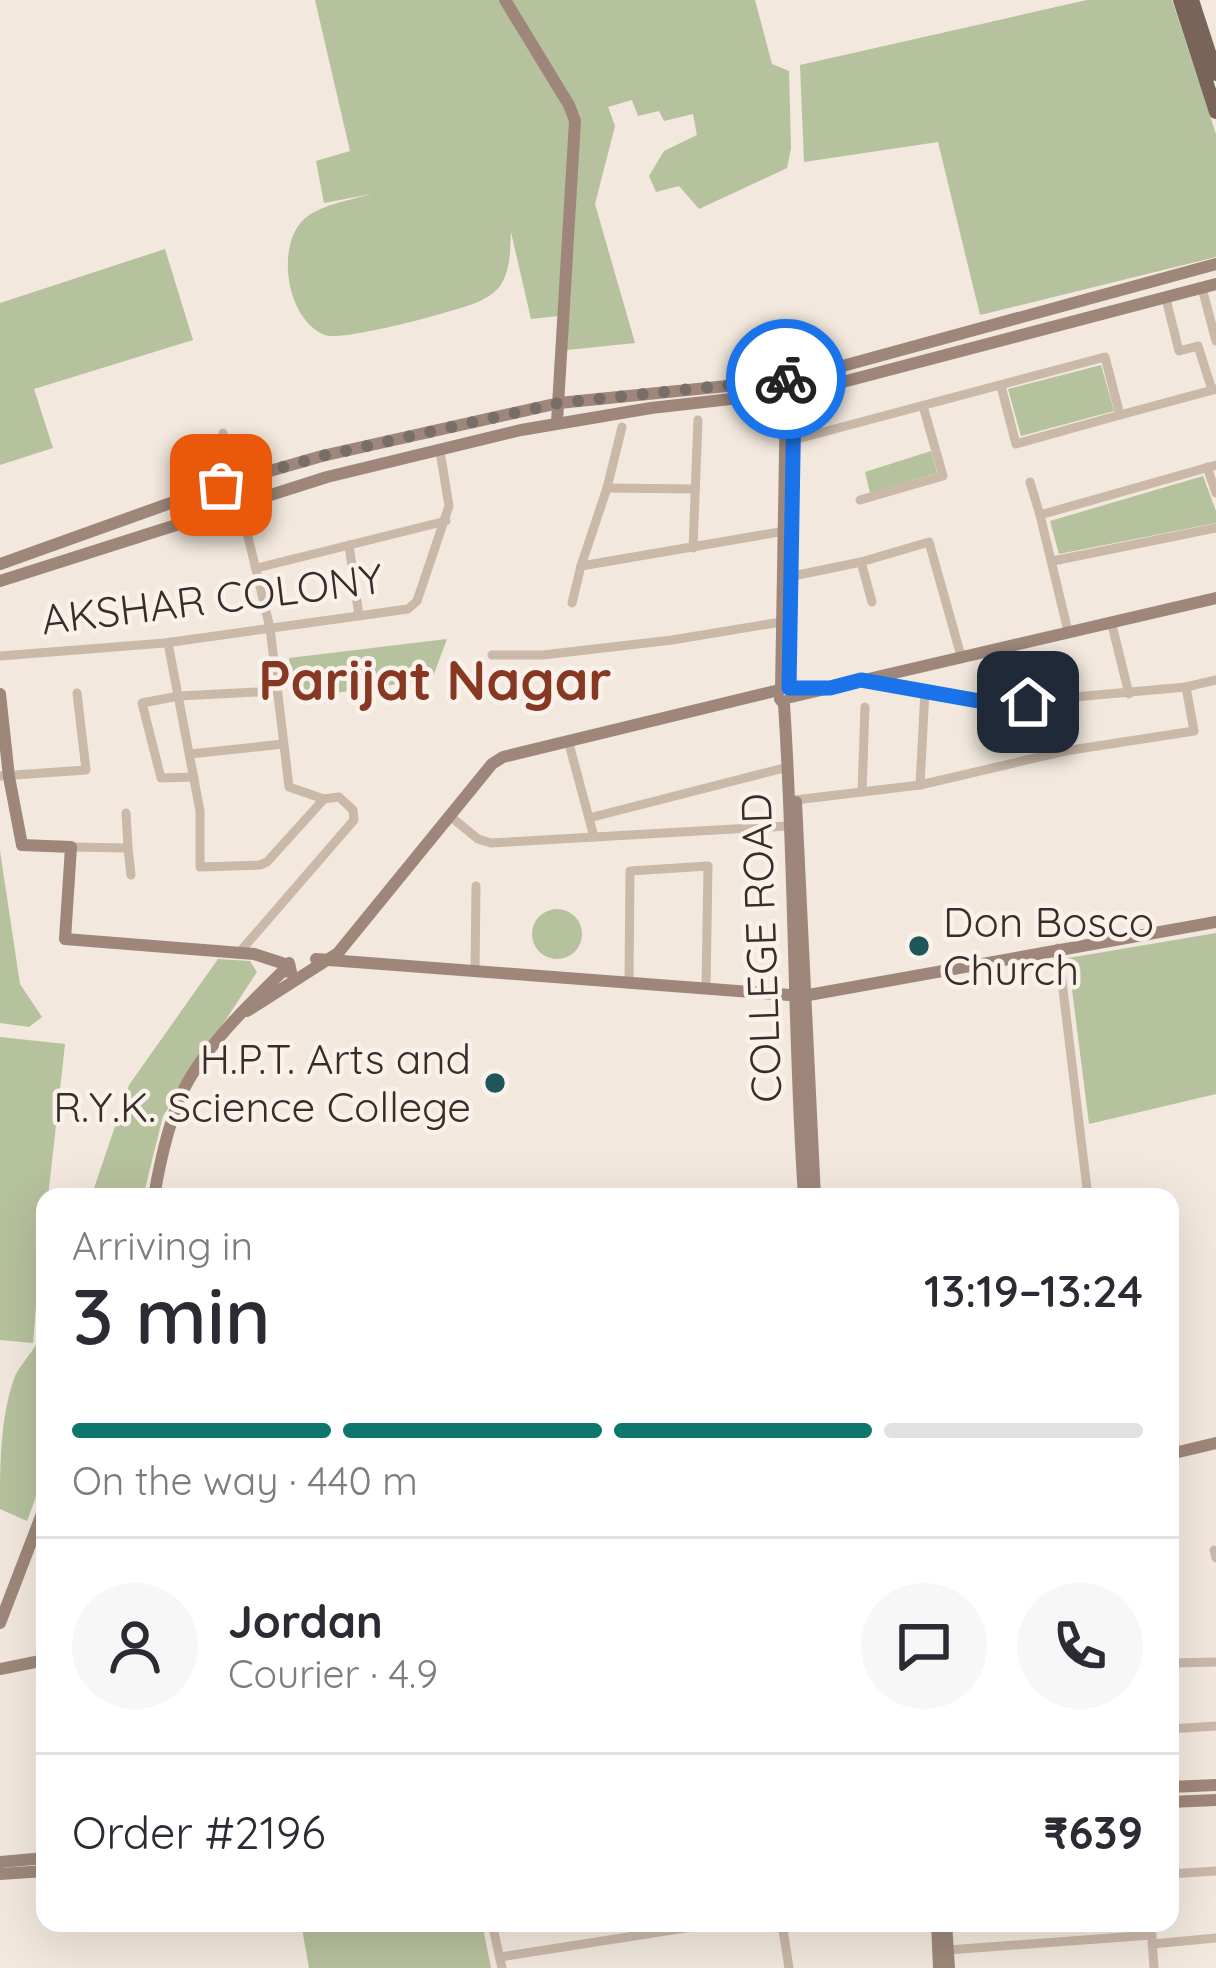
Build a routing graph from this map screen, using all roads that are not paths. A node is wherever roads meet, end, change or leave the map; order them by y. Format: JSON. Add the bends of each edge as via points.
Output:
{"nodes":[{"id":1,"x":505,"y":0,"type":"edge"},
{"id":2,"x":1180,"y":0,"type":"edge"},
{"id":3,"x":1192,"y":0,"type":"edge"},
{"id":4,"x":1216,"y":74,"type":"edge"},
{"id":5,"x":1216,"y":112,"type":"edge"},
{"id":6,"x":1216,"y":264,"type":"edge"},
{"id":7,"x":1209,"y":286,"type":"edge"},
{"id":8,"x":1166,"y":298,"type":"junction"},
{"id":9,"x":1216,"y":341,"type":"edge"},
{"id":10,"x":1198,"y":346,"type":"junction"},
{"id":11,"x":1001,"y":386,"type":"junction"},
{"id":12,"x":1214,"y":389,"type":"edge"},
{"id":13,"x":790,"y":390,"type":"junction"},
{"id":14,"x":559,"y":403,"type":"junction"},
{"id":15,"x":923,"y":406,"type":"junction"},
{"id":16,"x":1120,"y":415,"type":"junction"},
{"id":17,"x":698,"y":420,"type":"dead end"},
{"id":18,"x":557,"y":422,"type":"junction"},
{"id":19,"x":622,"y":427,"type":"dead end"},
{"id":20,"x":223,"y":433,"type":"dead end"},
{"id":21,"x":796,"y":440,"type":"junction"},
{"id":22,"x":440,"y":451,"type":"junction"},
{"id":23,"x":1212,"y":466,"type":"edge"},
{"id":24,"x":236,"y":481,"type":"junction"},
{"id":25,"x":1030,"y":482,"type":"dead end"},
{"id":26,"x":608,"y":488,"type":"junction"},
{"id":27,"x":695,"y":489,"type":"junction"},
{"id":28,"x":1216,"y":493,"type":"edge"},
{"id":29,"x":860,"y":500,"type":"dead end"},
{"id":30,"x":242,"y":501,"type":"junction"},
{"id":31,"x":1040,"y":515,"type":"junction"},
{"id":32,"x":446,"y":520,"type":"junction"},
{"id":33,"x":1216,"y":528,"type":"edge"},
{"id":34,"x":784,"y":531,"type":"junction"},
{"id":35,"x":349,"y":545,"type":"junction"},
{"id":36,"x":693,"y":548,"type":"junction"},
{"id":37,"x":1053,"y":561,"type":"junction"},
{"id":38,"x":861,"y":562,"type":"junction"},
{"id":39,"x":0,"y":564,"type":"edge"},
{"id":40,"x":581,"y":566,"type":"junction"},
{"id":41,"x":257,"y":568,"type":"junction"},
{"id":42,"x":793,"y":576,"type":"junction"},
{"id":43,"x":0,"y":581,"type":"edge"},
{"id":44,"x":1216,"y":598,"type":"edge"},
{"id":45,"x":872,"y":602,"type":"dead end"},
{"id":46,"x":572,"y":603,"type":"dead end"},
{"id":47,"x":359,"y":616,"type":"junction"},
{"id":48,"x":1111,"y":621,"type":"junction"},
{"id":49,"x":781,"y":622,"type":"junction"},
{"id":50,"x":269,"y":628,"type":"junction"},
{"id":51,"x":1068,"y":631,"type":"junction"},
{"id":52,"x":169,"y":643,"type":"junction"},
{"id":53,"x":492,"y":655,"type":"dead end"},
{"id":54,"x":0,"y":656,"type":"edge"},
{"id":55,"x":961,"y":656,"type":"junction"},
{"id":56,"x":861,"y":680,"type":"junction"},
{"id":57,"x":1216,"y":680,"type":"edge"},
{"id":58,"x":1186,"y":687,"type":"junction"},
{"id":59,"x":277,"y":691,"type":"junction"},
{"id":60,"x":925,"y":691,"type":"junction"},
{"id":61,"x":76,"y":693,"type":"dead end"},
{"id":62,"x":0,"y":694,"type":"edge"},
{"id":63,"x":785,"y":694,"type":"junction"},
{"id":64,"x":1129,"y":694,"type":"junction"},
{"id":65,"x":179,"y":696,"type":"junction"},
{"id":66,"x":1059,"y":700,"type":"junction"},
{"id":67,"x":865,"y":707,"type":"dead end"},
{"id":68,"x":568,"y":740,"type":"junction"},
{"id":69,"x":283,"y":744,"type":"junction"},
{"id":70,"x":1064,"y":752,"type":"junction"},
{"id":71,"x":190,"y":754,"type":"junction"},
{"id":72,"x":788,"y":767,"type":"junction"},
{"id":73,"x":4,"y":776,"type":"edge"},
{"id":74,"x":194,"y":777,"type":"junction"},
{"id":75,"x":920,"y":785,"type":"junction"},
{"id":76,"x":862,"y":792,"type":"junction"},
{"id":77,"x":324,"y":800,"type":"junction"},
{"id":78,"x":796,"y":800,"type":"junction"},
{"id":79,"x":126,"y":813,"type":"dead end"},
{"id":80,"x":451,"y":818,"type":"junction"},
{"id":81,"x":589,"y":818,"type":"junction"},
{"id":82,"x":787,"y":826,"type":"junction"},
{"id":83,"x":594,"y":837,"type":"junction"},
{"id":84,"x":71,"y":848,"type":"junction"},
{"id":85,"x":128,"y":848,"type":"junction"},
{"id":86,"x":131,"y":874,"type":"dead end"},
{"id":87,"x":476,"y":886,"type":"dead end"},
{"id":88,"x":1216,"y":922,"type":"edge"},
{"id":89,"x":1058,"y":948,"type":"junction"},
{"id":90,"x":238,"y":954,"type":"junction"},
{"id":91,"x":258,"y":957,"type":"junction"},
{"id":92,"x":319,"y":963,"type":"junction"},
{"id":93,"x":287,"y":968,"type":"junction"},
{"id":94,"x":475,"y":972,"type":"junction"},
{"id":95,"x":628,"y":984,"type":"junction"},
{"id":96,"x":706,"y":987,"type":"junction"},
{"id":97,"x":265,"y":996,"type":"junction"},
{"id":98,"x":798,"y":996,"type":"junction"},
{"id":99,"x":156,"y":1188,"type":"edge"},
{"id":100,"x":804,"y":1188,"type":"edge"},
{"id":101,"x":814,"y":1188,"type":"edge"},
{"id":102,"x":1087,"y":1188,"type":"edge"},
{"id":103,"x":1216,"y":1443,"type":"edge"},
{"id":104,"x":1179,"y":1452,"type":"edge"},
{"id":105,"x":36,"y":1529,"type":"edge"},
{"id":106,"x":0,"y":1623,"type":"edge"},
{"id":107,"x":36,"y":1662,"type":"edge"},
{"id":108,"x":1216,"y":1662,"type":"edge"},
{"id":109,"x":1179,"y":1663,"type":"edge"},
{"id":110,"x":0,"y":1669,"type":"edge"},
{"id":111,"x":1216,"y":1726,"type":"edge"},
{"id":112,"x":1179,"y":1728,"type":"edge"},
{"id":113,"x":1216,"y":1785,"type":"edge"},
{"id":114,"x":1179,"y":1787,"type":"edge"},
{"id":115,"x":1216,"y":1800,"type":"edge"},
{"id":116,"x":1179,"y":1802,"type":"edge"},
{"id":117,"x":36,"y":1859,"type":"edge"},
{"id":118,"x":0,"y":1862,"type":"edge"},
{"id":119,"x":1216,"y":1871,"type":"edge"},
{"id":120,"x":36,"y":1872,"type":"edge"},
{"id":121,"x":1179,"y":1873,"type":"edge"},
{"id":122,"x":0,"y":1874,"type":"edge"},
{"id":123,"x":494,"y":1932,"type":"edge"},
{"id":124,"x":667,"y":1932,"type":"edge"},
{"id":125,"x":784,"y":1932,"type":"edge"},
{"id":126,"x":941,"y":1932,"type":"edge"},
{"id":127,"x":943,"y":1932,"type":"edge"},
{"id":128,"x":1152,"y":1934,"type":"edge"},
{"id":129,"x":1216,"y":1938,"type":"edge"},
{"id":130,"x":948,"y":1950,"type":"junction"},
{"id":131,"x":501,"y":1962,"type":"edge"},
{"id":132,"x":790,"y":1968,"type":"edge"},
{"id":133,"x":939,"y":1968,"type":"edge"},
{"id":134,"x":949,"y":1968,"type":"edge"},
{"id":135,"x":1154,"y":1968,"type":"edge"}],
"edges":[{"from":1,"to":14,"type":"main road","via":[[575,121]]},
{"from":2,"to":5,"type":"main road"},
{"from":3,"to":4,"type":"main road"},
{"from":6,"to":13,"type":"main road"},
{"from":7,"to":8,"type":"main road"},
{"from":7,"to":9,"type":"street"},
{"from":8,"to":10,"type":"street","via":[[1179,351]]},
{"from":8,"to":13,"type":"main road"},
{"from":9,"to":10,"type":"street"},
{"from":10,"to":12,"type":"street"},
{"from":11,"to":15,"type":"street"},
{"from":11,"to":16,"type":"street","via":[[1105,357]]},
{"from":11,"to":16,"type":"street","via":[[1016,444]]},
{"from":12,"to":16,"type":"street"},
{"from":13,"to":14,"type":"main road"},
{"from":13,"to":18,"type":"main road"},
{"from":13,"to":21,"type":"main road","name":"COLLEGE ROAD"},
{"from":13,"to":34,"type":"main road","name":"COLLEGE ROAD"},
{"from":14,"to":18,"type":"main road"},
{"from":14,"to":24,"type":"main road"},
{"from":15,"to":21,"type":"street"},
{"from":15,"to":29,"type":"street","via":[[944,476]]},
{"from":17,"to":27,"type":"street"},
{"from":18,"to":22,"type":"main road"},
{"from":19,"to":26,"type":"street"},
{"from":20,"to":24,"type":"street"},
{"from":21,"to":42,"type":"main road","name":"COLLEGE ROAD"},
{"from":22,"to":30,"type":"main road"},
{"from":22,"to":32,"type":"street","name":"AKSHAR COLONY"},
{"from":23,"to":28,"type":"street"},
{"from":23,"to":31,"type":"street"},
{"from":24,"to":30,"type":"street"},
{"from":24,"to":39,"type":"main road"},
{"from":25,"to":31,"type":"street"},
{"from":26,"to":27,"type":"street"},
{"from":26,"to":40,"type":"street"},
{"from":27,"to":36,"type":"street"},
{"from":30,"to":41,"type":"street"},
{"from":30,"to":43,"type":"main road"},
{"from":31,"to":37,"type":"street"},
{"from":32,"to":35,"type":"street"},
{"from":32,"to":47,"type":"street","name":"AKSHAR COLONY","via":[[417,602]]},
{"from":33,"to":37,"type":"street"},
{"from":34,"to":36,"type":"street"},
{"from":34,"to":49,"type":"main road","name":"COLLEGE ROAD"},
{"from":35,"to":41,"type":"street"},
{"from":35,"to":47,"type":"street"},
{"from":36,"to":40,"type":"street"},
{"from":37,"to":51,"type":"street"},
{"from":38,"to":42,"type":"street"},
{"from":38,"to":45,"type":"street"},
{"from":38,"to":55,"type":"street","via":[[929,542]]},
{"from":40,"to":46,"type":"street"},
{"from":41,"to":50,"type":"street"},
{"from":42,"to":63,"type":"main road","name":"COLLEGE ROAD"},
{"from":44,"to":48,"type":"main road"},
{"from":47,"to":50,"type":"street","name":"AKSHAR COLONY"},
{"from":48,"to":51,"type":"main road"},
{"from":48,"to":64,"type":"street"},
{"from":49,"to":53,"type":"street","via":[[564,653]]},
{"from":49,"to":63,"type":"main road","name":"COLLEGE ROAD"},
{"from":50,"to":52,"type":"street","name":"AKSHAR COLONY"},
{"from":50,"to":59,"type":"street"},
{"from":51,"to":55,"type":"main road"},
{"from":52,"to":54,"type":"street","name":"AKSHAR COLONY"},
{"from":52,"to":65,"type":"street"},
{"from":55,"to":56,"type":"main road"},
{"from":56,"to":60,"type":"street"},
{"from":56,"to":63,"type":"main road"},
{"from":57,"to":58,"type":"street"},
{"from":58,"to":64,"type":"street"},
{"from":58,"to":70,"type":"street","via":[[1194,731]]},
{"from":59,"to":65,"type":"street"},
{"from":59,"to":69,"type":"street"},
{"from":60,"to":66,"type":"street","via":[[996,704]]},
{"from":60,"to":75,"type":"street"},
{"from":61,"to":73,"type":"street","via":[[86,770]]},
{"from":62,"to":73,"type":"main road"},
{"from":63,"to":68,"type":"main road"},
{"from":63,"to":72,"type":"main road","name":"COLLEGE ROAD"},
{"from":63,"to":78,"type":"main road","name":"COLLEGE ROAD"},
{"from":64,"to":66,"type":"street"},
{"from":65,"to":71,"type":"street"},
{"from":65,"to":74,"type":"street","via":[[142,703],[161,778]]},
{"from":66,"to":70,"type":"street"},
{"from":67,"to":76,"type":"street"},
{"from":68,"to":80,"type":"main road","via":[[492,764]]},
{"from":68,"to":81,"type":"street"},
{"from":69,"to":71,"type":"street"},
{"from":69,"to":77,"type":"street","via":[[290,787]]},
{"from":70,"to":75,"type":"street"},
{"from":71,"to":74,"type":"street"},
{"from":72,"to":81,"type":"street"},
{"from":72,"to":82,"type":"main road","name":"COLLEGE ROAD"},
{"from":73,"to":84,"type":"main road","via":[[22,845]]},
{"from":74,"to":77,"type":"street","via":[[200,867],[267,862]]},
{"from":75,"to":76,"type":"street"},
{"from":76,"to":78,"type":"street"},
{"from":77,"to":90,"type":"street","via":[[339,797],[354,820]]},
{"from":78,"to":98,"type":"main road","name":"COLLEGE ROAD"},
{"from":79,"to":85,"type":"street"},
{"from":80,"to":83,"type":"street","via":[[491,843]]},
{"from":80,"to":92,"type":"main road"},
{"from":81,"to":83,"type":"street"},
{"from":82,"to":83,"type":"street"},
{"from":82,"to":98,"type":"main road","name":"COLLEGE ROAD"},
{"from":84,"to":85,"type":"street"},
{"from":84,"to":90,"type":"main road","via":[[65,939]]},
{"from":85,"to":86,"type":"street"},
{"from":87,"to":94,"type":"street"},
{"from":88,"to":89,"type":"main road"},
{"from":89,"to":98,"type":"main road"},
{"from":89,"to":102,"type":"street"},
{"from":90,"to":91,"type":"main road"},
{"from":91,"to":93,"type":"main road"},
{"from":91,"to":97,"type":"main road","via":[[268,975]]},
{"from":92,"to":93,"type":"main road"},
{"from":92,"to":94,"type":"main road"},
{"from":92,"to":97,"type":"main road"},
{"from":93,"to":97,"type":"main road"},
{"from":94,"to":95,"type":"main road"},
{"from":95,"to":96,"type":"main road"},
{"from":95,"to":96,"type":"street","via":[[630,871],[708,866]]},
{"from":96,"to":98,"type":"main road"},
{"from":97,"to":99,"type":"main road","via":[[185,1088]]},
{"from":98,"to":100,"type":"main road","name":"COLLEGE ROAD"},
{"from":98,"to":101,"type":"main road","name":"COLLEGE ROAD"},
{"from":103,"to":104,"type":"main road"},
{"from":105,"to":106,"type":"main road"},
{"from":107,"to":110,"type":"main road"},
{"from":108,"to":109,"type":"street"},
{"from":111,"to":112,"type":"street"},
{"from":113,"to":114,"type":"main road"},
{"from":115,"to":116,"type":"main road"},
{"from":117,"to":118,"type":"main road"},
{"from":119,"to":121,"type":"street"},
{"from":120,"to":122,"type":"main road"},
{"from":123,"to":131,"type":"street"},
{"from":124,"to":131,"type":"street"},
{"from":125,"to":132,"type":"street"},
{"from":126,"to":133,"type":"main road"},
{"from":127,"to":130,"type":"main road"},
{"from":128,"to":129,"type":"street"},
{"from":128,"to":130,"type":"street"},
{"from":128,"to":135,"type":"street"},
{"from":130,"to":134,"type":"main road"}]}
